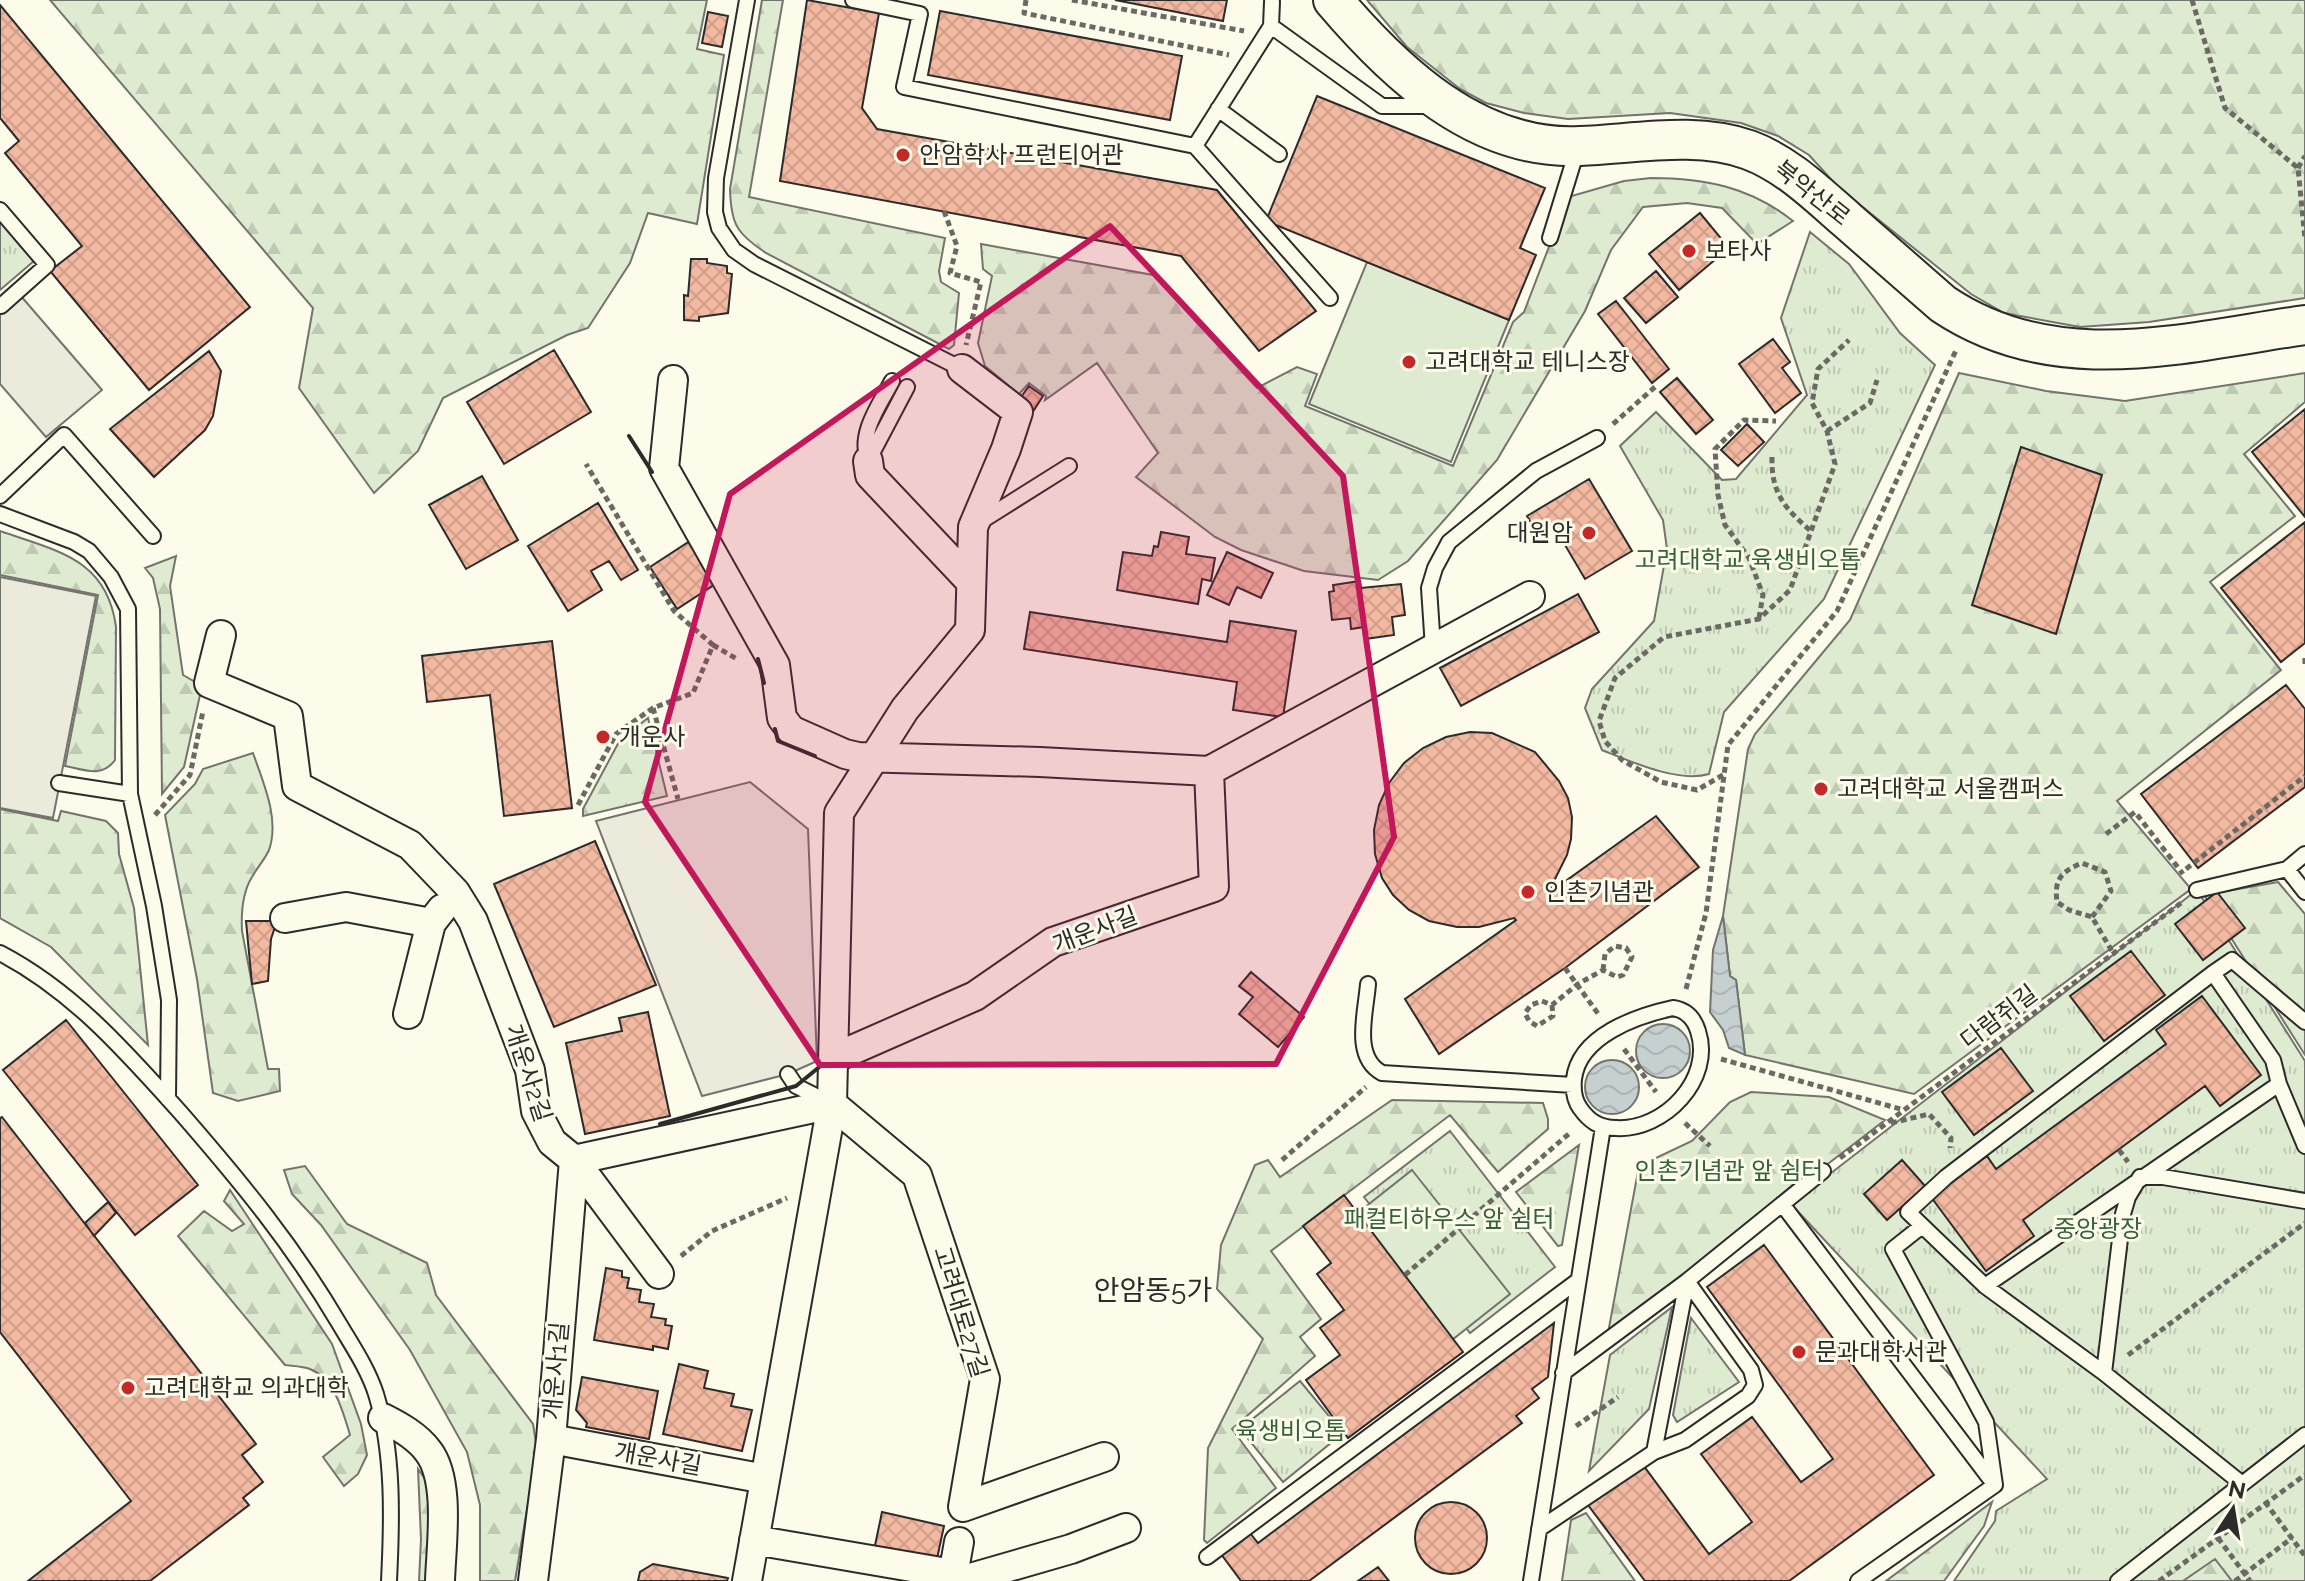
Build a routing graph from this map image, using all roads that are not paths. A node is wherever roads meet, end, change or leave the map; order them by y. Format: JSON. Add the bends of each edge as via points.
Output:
{"nodes":[{"id":1,"x":747,"y":0,"type":"edge"},
{"id":2,"x":853,"y":0,"type":"edge"},
{"id":3,"x":1333,"y":0,"type":"edge"},
{"id":4,"x":1272,"y":2,"type":"dead end"},
{"id":5,"x":1271,"y":26,"type":"junction"},
{"id":6,"x":1444,"y":107,"type":"junction"},
{"id":7,"x":1218,"y":109,"type":"junction"},
{"id":8,"x":1195,"y":146,"type":"junction"},
{"id":9,"x":1578,"y":146,"type":"junction"},
{"id":10,"x":1279,"y":154,"type":"dead end"},
{"id":11,"x":0,"y":210,"type":"edge"},
{"id":12,"x":1550,"y":238,"type":"dead end"},
{"id":13,"x":1330,"y":298,"type":"dead end"},
{"id":14,"x":1,"y":306,"type":"edge"},
{"id":15,"x":2305,"y":325,"type":"edge"},
{"id":16,"x":962,"y":369,"type":"joint"},
{"id":17,"x":673,"y":380,"type":"dead end"},
{"id":18,"x":892,"y":381,"type":"dead end"},
{"id":19,"x":907,"y":387,"type":"dead end"},
{"id":20,"x":1597,"y":438,"type":"road end"},
{"id":21,"x":868,"y":461,"type":"junction"},
{"id":22,"x":1069,"y":466,"type":"dead end"},
{"id":23,"x":0,"y":496,"type":"edge"},
{"id":24,"x":0,"y":514,"type":"edge"},
{"id":25,"x":973,"y":527,"type":"junction"},
{"id":26,"x":153,"y":536,"type":"dead end"},
{"id":27,"x":971,"y":582,"type":"junction"},
{"id":28,"x":1530,"y":596,"type":"dead end"},
{"id":29,"x":221,"y":635,"type":"dead end"},
{"id":30,"x":1433,"y":648,"type":"junction"},
{"id":31,"x":874,"y":758,"type":"junction"},
{"id":32,"x":1209,"y":771,"type":"junction"},
{"id":33,"x":59,"y":783,"type":"dead end"},
{"id":34,"x":130,"y":794,"type":"junction"},
{"id":35,"x":2305,"y":854,"type":"edge"},
{"id":36,"x":2287,"y":869,"type":"junction"},
{"id":37,"x":2193,"y":885,"type":"road end"},
{"id":38,"x":455,"y":892,"type":"junction"},
{"id":39,"x":2305,"y":892,"type":"edge"},
{"id":40,"x":285,"y":918,"type":"dead end"},
{"id":41,"x":431,"y":923,"type":"junction"},
{"id":42,"x":0,"y":953,"type":"edge"},
{"id":43,"x":2213,"y":973,"type":"junction"},
{"id":44,"x":1368,"y":984,"type":"dead end"},
{"id":45,"x":408,"y":1014,"type":"dead end"},
{"id":46,"x":2305,"y":1022,"type":"edge"},
{"id":47,"x":834,"y":1058,"type":"junction"},
{"id":48,"x":788,"y":1074,"type":"dead end"},
{"id":49,"x":2279,"y":1084,"type":"junction"},
{"id":50,"x":1573,"y":1085,"type":"junction"},
{"id":51,"x":168,"y":1099,"type":"junction"},
{"id":52,"x":832,"y":1104,"type":"junction"},
{"id":53,"x":1603,"y":1127,"type":"junction"},
{"id":54,"x":2305,"y":1146,"type":"edge"},
{"id":55,"x":574,"y":1160,"type":"junction"},
{"id":56,"x":1823,"y":1171,"type":"road end"},
{"id":57,"x":2140,"y":1177,"type":"junction"},
{"id":58,"x":2305,"y":1201,"type":"edge"},
{"id":59,"x":1782,"y":1204,"type":"junction"},
{"id":60,"x":1922,"y":1226,"type":"junction"},
{"id":61,"x":659,"y":1274,"type":"road end"},
{"id":62,"x":1687,"y":1281,"type":"junction"},
{"id":63,"x":1576,"y":1282,"type":"junction"},
{"id":64,"x":1985,"y":1286,"type":"junction"},
{"id":65,"x":1563,"y":1373,"type":"junction"},
{"id":66,"x":2104,"y":1373,"type":"junction"},
{"id":67,"x":383,"y":1418,"type":"junction"},
{"id":68,"x":2305,"y":1435,"type":"edge"},
{"id":69,"x":551,"y":1439,"type":"junction"},
{"id":70,"x":1654,"y":1452,"type":"junction"},
{"id":71,"x":1104,"y":1457,"type":"dead end"},
{"id":72,"x":765,"y":1479,"type":"junction"},
{"id":73,"x":2241,"y":1483,"type":"junction"},
{"id":74,"x":1995,"y":1485,"type":"junction"},
{"id":75,"x":1126,"y":1528,"type":"dead end"},
{"id":76,"x":1539,"y":1529,"type":"junction"},
{"id":77,"x":754,"y":1540,"type":"junction"},
{"id":78,"x":959,"y":1542,"type":"dead end"},
{"id":79,"x":1207,"y":1557,"type":"dead end"},
{"id":80,"x":955,"y":1579,"type":"edge"},
{"id":81,"x":389,"y":1581,"type":"edge"},
{"id":82,"x":440,"y":1581,"type":"edge"},
{"id":83,"x":533,"y":1581,"type":"edge"},
{"id":84,"x":747,"y":1581,"type":"edge"},
{"id":85,"x":1531,"y":1581,"type":"edge"},
{"id":86,"x":1858,"y":1581,"type":"edge"},
{"id":87,"x":2118,"y":1581,"type":"edge"}],
"edges":[{"from":1,"to":16,"type":"lane","via":[[716,178],[719,228],[734,250],[754,264]]},
{"from":2,"to":8,"type":"lane","via":[[920,14],[904,87]]},
{"from":3,"to":6,"type":"street","name":"북악산로"},
{"from":4,"to":5,"type":"lane"},
{"from":5,"to":6,"type":"lane","via":[[1382,106]]},
{"from":5,"to":7,"type":"lane"},
{"from":6,"to":9,"type":"street","name":"북악산로","via":[[1521,140]]},
{"from":7,"to":8,"type":"lane"},
{"from":7,"to":10,"type":"lane"},
{"from":8,"to":13,"type":"lane"},
{"from":9,"to":12,"type":"lane"},
{"from":9,"to":15,"type":"street","name":"북악산로","via":[[1672,140],[1734,145],[1765,156],[1793,174],[1943,304],[1970,321],[2024,341],[2082,351],[2123,351]]},
{"from":11,"to":14,"type":"lane","via":[[47,265]]},
{"from":16,"to":25,"type":"street","via":[[1018,412]]},
{"from":17,"to":31,"type":"street","via":[[664,468],[775,665],[782,718],[791,730],[845,754]]},
{"from":18,"to":21,"type":"lane","via":[[865,436]]},
{"from":19,"to":21,"type":"lane"},
{"from":20,"to":30,"type":"lane","via":[[1536,471],[1449,542],[1429,588]]},
{"from":21,"to":27,"type":"street","via":[[870,475]]},
{"from":22,"to":25,"type":"lane"},
{"from":23,"to":26,"type":"lane","via":[[64,435]]},
{"from":24,"to":34,"type":"lane","via":[[89,551],[122,594],[129,628]]},
{"from":25,"to":27,"type":"street"},
{"from":27,"to":31,"type":"street","via":[[970,630],[905,709]]},
{"from":28,"to":30,"type":"street"},
{"from":29,"to":38,"type":"street","name":"개운사2길","via":[[209,683],[288,716],[297,786],[410,845]]},
{"from":30,"to":32,"type":"street"},
{"from":31,"to":32,"type":"street"},
{"from":31,"to":47,"type":"street","via":[[839,813]]},
{"from":32,"to":47,"type":"street","name":"개운사길","via":[[1214,887],[1053,942],[975,996]]},
{"from":33,"to":34,"type":"lane"},
{"from":34,"to":51,"type":"lane","via":[[169,1000]]},
{"from":35,"to":36,"type":"lane"},
{"from":36,"to":37,"type":"lane"},
{"from":36,"to":39,"type":"lane"},
{"from":38,"to":41,"type":"street"},
{"from":38,"to":55,"type":"street","name":"개운사2길","via":[[473,921],[530,1070],[536,1111],[552,1142]]},
{"from":40,"to":41,"type":"street","via":[[346,907]]},
{"from":41,"to":45,"type":"street"},
{"from":42,"to":51,"type":"lane","via":[[64,993]]},
{"from":43,"to":46,"type":"lane","via":[[2232,960]]},
{"from":43,"to":49,"type":"lane","via":[[2273,1060]]},
{"from":43,"to":60,"type":"lane","via":[[1946,1177],[1908,1212]]},
{"from":44,"to":50,"type":"lane","via":[[1364,1053],[1382,1073]]},
{"from":47,"to":52,"type":"street"},
{"from":48,"to":52,"type":"lane","via":[[796,1086]]},
{"from":49,"to":54,"type":"lane"},
{"from":49,"to":57,"type":"lane"},
{"from":50,"to":53,"type":"lane","via":[[1575,1102]]},
{"from":50,"to":53,"type":"lane","via":[[1584,1054],[1610,1031],[1673,1008],[1696,1024],[1702,1054],[1693,1082],[1670,1109],[1643,1124]]},
{"from":51,"to":67,"type":"lane","via":[[249,1191],[309,1272],[365,1368]]},
{"from":52,"to":55,"type":"street"},
{"from":52,"to":71,"type":"street","name":"고려대로27길","via":[[917,1175],[985,1379],[963,1507]]},
{"from":52,"to":72,"type":"street"},
{"from":53,"to":63,"type":"lane"},
{"from":55,"to":61,"type":"street","name":"개운사2길"},
{"from":55,"to":69,"type":"street","name":"개운사1길"},
{"from":56,"to":59,"type":"lane"},
{"from":57,"to":58,"type":"lane"},
{"from":57,"to":64,"type":"lane"},
{"from":57,"to":66,"type":"lane","via":[[2123,1214]]},
{"from":59,"to":62,"type":"lane"},
{"from":59,"to":74,"type":"lane"},
{"from":60,"to":64,"type":"lane"},
{"from":60,"to":74,"type":"lane","via":[[1893,1249],[1986,1422]]},
{"from":62,"to":65,"type":"lane"},
{"from":62,"to":70,"type":"lane"},
{"from":62,"to":70,"type":"lane","via":[[1751,1370],[1755,1385],[1748,1396],[1685,1440]]},
{"from":63,"to":65,"type":"lane"},
{"from":63,"to":79,"type":"lane"},
{"from":64,"to":66,"type":"lane"},
{"from":65,"to":76,"type":"lane"},
{"from":66,"to":73,"type":"lane"},
{"from":67,"to":81,"type":"lane","via":[[389,1472]]},
{"from":67,"to":82,"type":"street","via":[[407,1431],[436,1464],[442,1513]]},
{"from":68,"to":73,"type":"lane"},
{"from":69,"to":72,"type":"street","name":"개운사길"},
{"from":69,"to":83,"type":"street","name":"개운사1길"},
{"from":70,"to":76,"type":"lane"},
{"from":72,"to":77,"type":"street"},
{"from":73,"to":87,"type":"lane"},
{"from":74,"to":86,"type":"lane"},
{"from":75,"to":80,"type":"street","via":[[1071,1549]]},
{"from":76,"to":85,"type":"lane"},
{"from":77,"to":80,"type":"street"},
{"from":77,"to":84,"type":"street"},
{"from":78,"to":80,"type":"street"}]}
